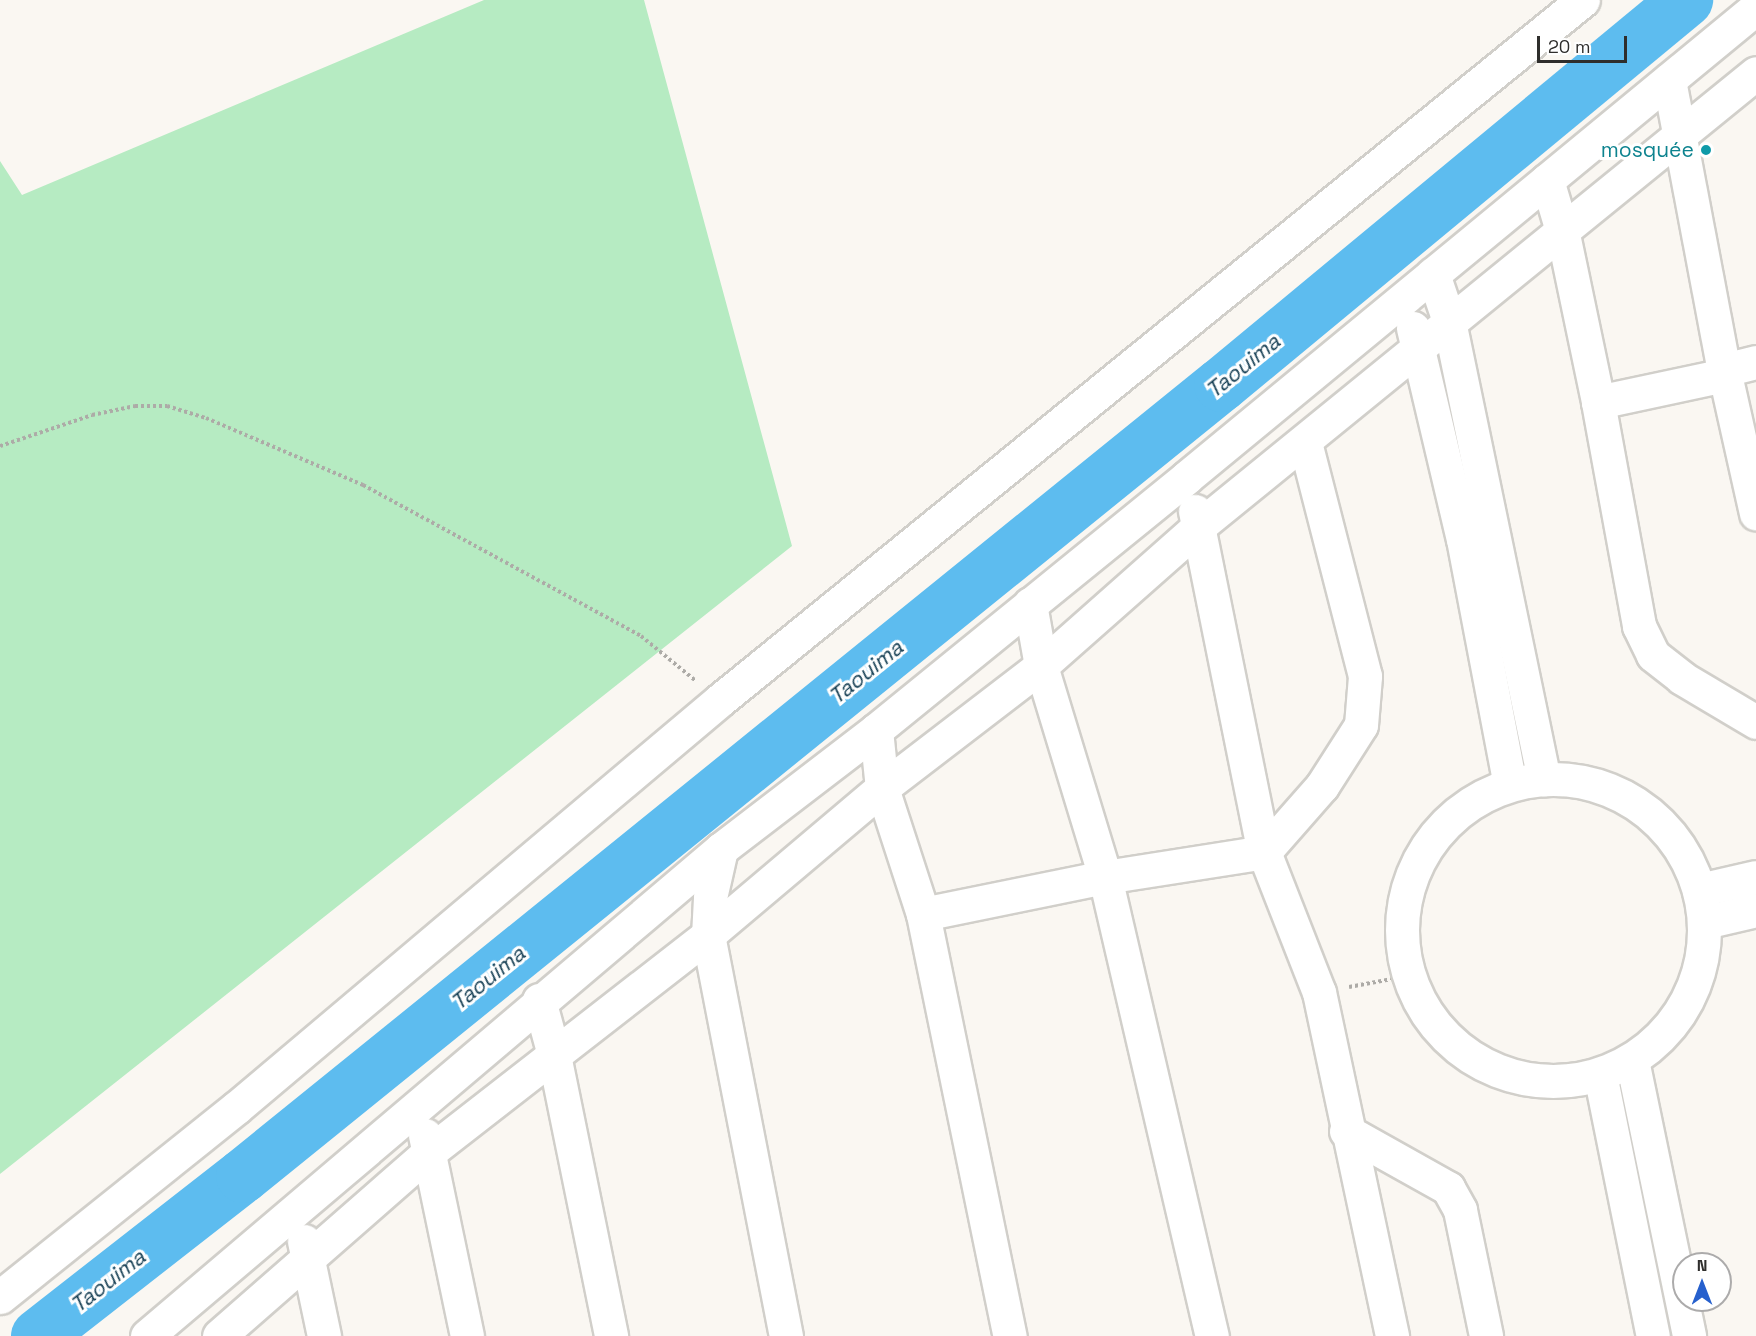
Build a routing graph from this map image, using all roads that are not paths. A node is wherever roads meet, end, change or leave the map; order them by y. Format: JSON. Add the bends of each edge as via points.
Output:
{"nodes":[{"id":1,"x":1582,"y":0,"type":"edge"},
{"id":2,"x":1756,"y":8,"type":"edge"},
{"id":3,"x":1756,"y":73,"type":"edge"},
{"id":4,"x":1669,"y":80,"type":"junction"},
{"id":5,"x":1676,"y":136,"type":"junction"},
{"id":6,"x":1547,"y":180,"type":"junction"},
{"id":7,"x":1563,"y":234,"type":"junction"},
{"id":8,"x":1433,"y":274,"type":"junction"},
{"id":9,"x":1403,"y":301,"type":"junction"},
{"id":10,"x":1449,"y":321,"type":"junction"},
{"id":11,"x":1419,"y":345,"type":"junction"},
{"id":12,"x":1756,"y":362,"type":"edge"},
{"id":13,"x":1724,"y":373,"type":"junction"},
{"id":14,"x":1598,"y":402,"type":"junction"},
{"id":15,"x":1305,"y":442,"type":"junction"},
{"id":16,"x":1187,"y":477,"type":"junction"},
{"id":17,"x":1756,"y":513,"type":"edge"},
{"id":18,"x":1198,"y":527,"type":"junction"},
{"id":19,"x":1030,"y":604,"type":"junction"},
{"id":20,"x":1041,"y":666,"type":"junction"},
{"id":21,"x":1756,"y":722,"type":"edge"},
{"id":22,"x":876,"y":730,"type":"junction"},
{"id":23,"x":1544,"y":779,"type":"junction"},
{"id":24,"x":1510,"y":785,"type":"junction"},
{"id":25,"x":882,"y":788,"type":"junction"},
{"id":26,"x":721,"y":849,"type":"junction"},
{"id":27,"x":1264,"y":852,"type":"junction"},
{"id":28,"x":1105,"y":877,"type":"junction"},
{"id":29,"x":1756,"y":877,"type":"edge"},
{"id":30,"x":1699,"y":890,"type":"junction"},
{"id":31,"x":1756,"y":910,"type":"edge"},
{"id":32,"x":922,"y":914,"type":"junction"},
{"id":33,"x":1705,"y":922,"type":"junction"},
{"id":34,"x":708,"y":935,"type":"junction"},
{"id":35,"x":539,"y":1000,"type":"junction"},
{"id":36,"x":554,"y":1055,"type":"junction"},
{"id":37,"x":1632,"y":1060,"type":"junction"},
{"id":38,"x":1600,"y":1074,"type":"junction"},
{"id":39,"x":418,"y":1104,"type":"junction"},
{"id":40,"x":1346,"y":1131,"type":"junction"},
{"id":41,"x":428,"y":1153,"type":"junction"},
{"id":42,"x":296,"y":1208,"type":"junction"},
{"id":43,"x":308,"y":1259,"type":"junction"},
{"id":44,"x":0,"y":1297,"type":"edge"},
{"id":45,"x":147,"y":1336,"type":"edge"},
{"id":46,"x":219,"y":1336,"type":"edge"},
{"id":47,"x":324,"y":1336,"type":"edge"},
{"id":48,"x":467,"y":1336,"type":"edge"},
{"id":49,"x":611,"y":1336,"type":"edge"},
{"id":50,"x":786,"y":1336,"type":"edge"},
{"id":51,"x":1010,"y":1336,"type":"edge"},
{"id":52,"x":1212,"y":1336,"type":"edge"},
{"id":53,"x":1392,"y":1336,"type":"edge"},
{"id":54,"x":1486,"y":1336,"type":"edge"},
{"id":55,"x":1653,"y":1336,"type":"edge"},
{"id":56,"x":1689,"y":1336,"type":"edge"}],
"edges":[{"from":1,"to":44,"type":"street","via":[[720,700],[236,1108]]},
{"from":2,"to":4,"type":"street"},
{"from":3,"to":5,"type":"street"},
{"from":4,"to":5,"type":"street"},
{"from":4,"to":6,"type":"street"},
{"from":5,"to":7,"type":"street"},
{"from":5,"to":13,"type":"street"},
{"from":6,"to":7,"type":"street"},
{"from":6,"to":8,"type":"street"},
{"from":7,"to":10,"type":"street"},
{"from":7,"to":14,"type":"street"},
{"from":8,"to":9,"type":"street"},
{"from":8,"to":10,"type":"street"},
{"from":9,"to":11,"type":"street"},
{"from":9,"to":16,"type":"street"},
{"from":10,"to":11,"type":"street"},
{"from":10,"to":23,"type":"street"},
{"from":11,"to":15,"type":"street"},
{"from":11,"to":24,"type":"street","via":[[1484,640]]},
{"from":12,"to":13,"type":"street"},
{"from":13,"to":14,"type":"street"},
{"from":13,"to":17,"type":"street"},
{"from":14,"to":21,"type":"street","via":[[1631,592],[1639,626],[1653,655],[1682,678]]},
{"from":15,"to":18,"type":"street"},
{"from":15,"to":27,"type":"street","via":[[1358,639],[1366,704],[1348,750]]},
{"from":16,"to":18,"type":"street"},
{"from":16,"to":19,"type":"street"},
{"from":18,"to":20,"type":"street"},
{"from":18,"to":27,"type":"street"},
{"from":19,"to":20,"type":"street"},
{"from":19,"to":22,"type":"street"},
{"from":20,"to":25,"type":"street"},
{"from":20,"to":28,"type":"street"},
{"from":22,"to":25,"type":"street"},
{"from":22,"to":26,"type":"street"},
{"from":23,"to":24,"type":"street"},
{"from":23,"to":30,"type":"street","via":[[1589,784],[1641,807],[1680,848]]},
{"from":24,"to":38,"type":"street","via":[[1473,802],[1442,826],[1418,860],[1403,907],[1401,937],[1408,976],[1422,1008],[1443,1035],[1469,1057],[1533,1080],[1567,1081]]},
{"from":25,"to":32,"type":"street"},
{"from":25,"to":34,"type":"street"},
{"from":26,"to":34,"type":"street"},
{"from":26,"to":35,"type":"street"},
{"from":27,"to":28,"type":"street"},
{"from":27,"to":40,"type":"street","via":[[1318,992]]},
{"from":28,"to":32,"type":"street"},
{"from":28,"to":52,"type":"street"},
{"from":29,"to":30,"type":"street"},
{"from":30,"to":33,"type":"street"},
{"from":31,"to":33,"type":"street"},
{"from":32,"to":51,"type":"street"},
{"from":33,"to":37,"type":"street","via":[[1703,955],[1694,986],[1679,1015],[1658,1040]]},
{"from":34,"to":36,"type":"street"},
{"from":34,"to":50,"type":"street"},
{"from":35,"to":36,"type":"street"},
{"from":35,"to":39,"type":"street"},
{"from":36,"to":41,"type":"street"},
{"from":36,"to":49,"type":"street"},
{"from":37,"to":38,"type":"street"},
{"from":37,"to":56,"type":"street"},
{"from":38,"to":55,"type":"street"},
{"from":39,"to":41,"type":"street"},
{"from":39,"to":42,"type":"street"},
{"from":40,"to":53,"type":"street"},
{"from":40,"to":54,"type":"street","via":[[1448,1188],[1460,1210]]},
{"from":41,"to":43,"type":"street"},
{"from":41,"to":48,"type":"street"},
{"from":42,"to":43,"type":"street"},
{"from":42,"to":45,"type":"street"},
{"from":43,"to":46,"type":"street"},
{"from":43,"to":47,"type":"street"}]}
